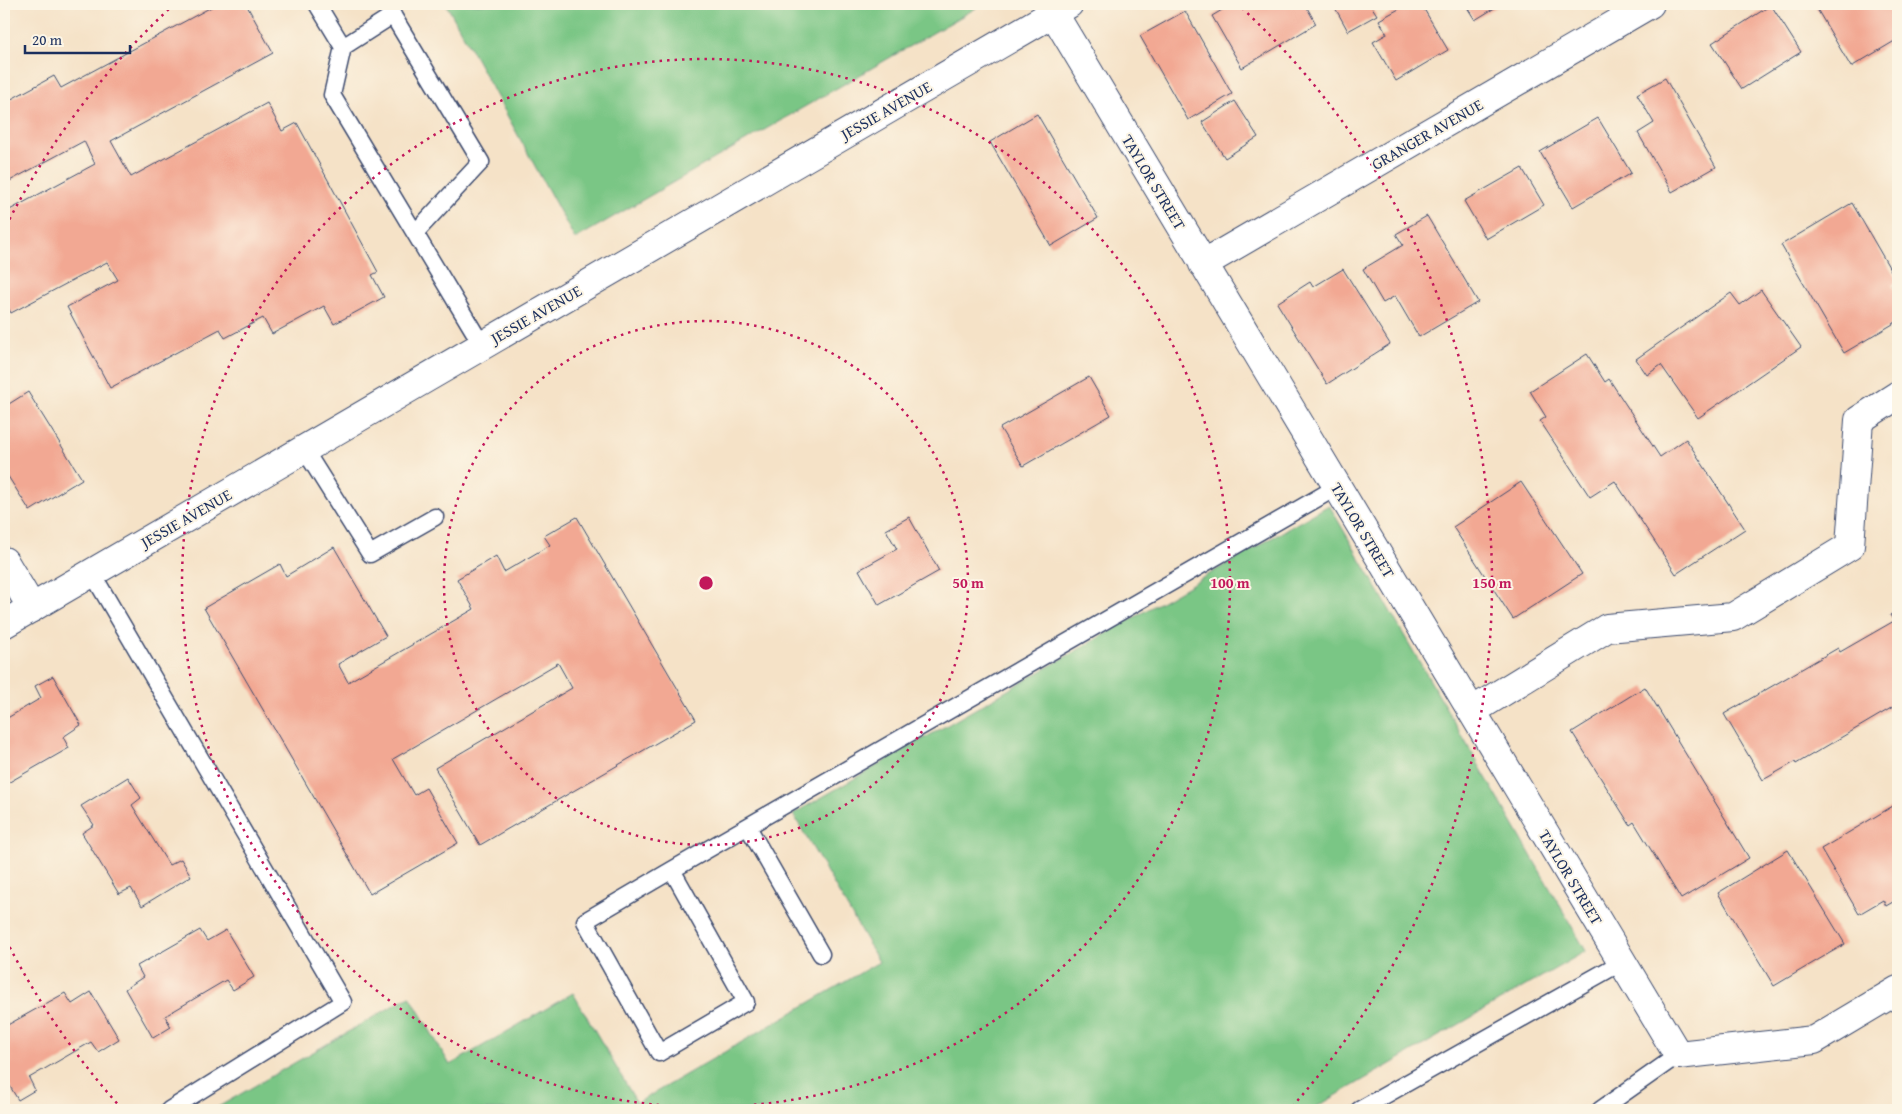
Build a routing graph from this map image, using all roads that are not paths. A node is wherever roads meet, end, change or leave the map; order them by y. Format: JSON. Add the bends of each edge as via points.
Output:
{"nodes":[{"id":1,"x":317,"y":4,"type":"edge"},
{"id":2,"x":1650,"y":4,"type":"edge"},
{"id":3,"x":1057,"y":7,"type":"edge"},
{"id":4,"x":389,"y":9,"type":"edge"},
{"id":5,"x":343,"y":47,"type":"junction"},
{"id":6,"x":415,"y":233,"type":"junction"},
{"id":7,"x":1203,"y":264,"type":"junction"},
{"id":8,"x":482,"y":345,"type":"junction"},
{"id":9,"x":1898,"y":395,"type":"edge"},
{"id":10,"x":304,"y":449,"type":"junction"},
{"id":11,"x":1337,"y":487,"type":"junction"},
{"id":12,"x":435,"y":517,"type":"dead end"},
{"id":13,"x":4,"y":562,"type":"edge"},
{"id":14,"x":92,"y":573,"type":"junction"},
{"id":15,"x":32,"y":608,"type":"junction"},
{"id":16,"x":4,"y":624,"type":"edge"},
{"id":17,"x":1472,"y":711,"type":"junction"},
{"id":18,"x":748,"y":827,"type":"junction"},
{"id":19,"x":672,"y":870,"type":"junction"},
{"id":20,"x":821,"y":954,"type":"dead end"},
{"id":21,"x":1622,"y":962,"type":"junction"},
{"id":22,"x":1898,"y":990,"type":"edge"},
{"id":23,"x":1678,"y":1055,"type":"junction"},
{"id":24,"x":169,"y":1110,"type":"edge"},
{"id":25,"x":1359,"y":1110,"type":"edge"},
{"id":26,"x":1600,"y":1110,"type":"edge"}],
"edges":[{"from":1,"to":5,"type":"lane"},
{"from":2,"to":7,"type":"street","name":"GRANGER AVENUE"},
{"from":3,"to":7,"type":"street","name":"TAYLOR STREET"},
{"from":3,"to":8,"type":"street","name":"JESSIE AVENUE"},
{"from":4,"to":5,"type":"lane"},
{"from":4,"to":6,"type":"lane","via":[[481,162]]},
{"from":5,"to":6,"type":"lane","via":[[332,95]]},
{"from":6,"to":8,"type":"lane"},
{"from":7,"to":11,"type":"street","name":"TAYLOR STREET"},
{"from":8,"to":10,"type":"street","name":"JESSIE AVENUE"},
{"from":9,"to":17,"type":"street","via":[[1859,420],[1850,546],[1732,617],[1607,628]]},
{"from":10,"to":12,"type":"lane","via":[[370,554]]},
{"from":10,"to":14,"type":"street","name":"JESSIE AVENUE"},
{"from":11,"to":17,"type":"street","name":"TAYLOR STREET"},
{"from":11,"to":18,"type":"lane"},
{"from":13,"to":15,"type":"street"},
{"from":14,"to":15,"type":"street","name":"JESSIE AVENUE"},
{"from":14,"to":24,"type":"lane","via":[[343,1002]]},
{"from":15,"to":16,"type":"street","name":"JESSIE AVENUE"},
{"from":17,"to":21,"type":"street","name":"TAYLOR STREET"},
{"from":18,"to":19,"type":"lane"},
{"from":18,"to":20,"type":"lane"},
{"from":19,"to":19,"type":"lane","via":[[746,1002],[659,1052],[585,921]]},
{"from":21,"to":23,"type":"street","name":"TAYLOR STREET"},
{"from":21,"to":25,"type":"lane"},
{"from":22,"to":23,"type":"street","via":[[1814,1040]]},
{"from":23,"to":26,"type":"lane"}]}
